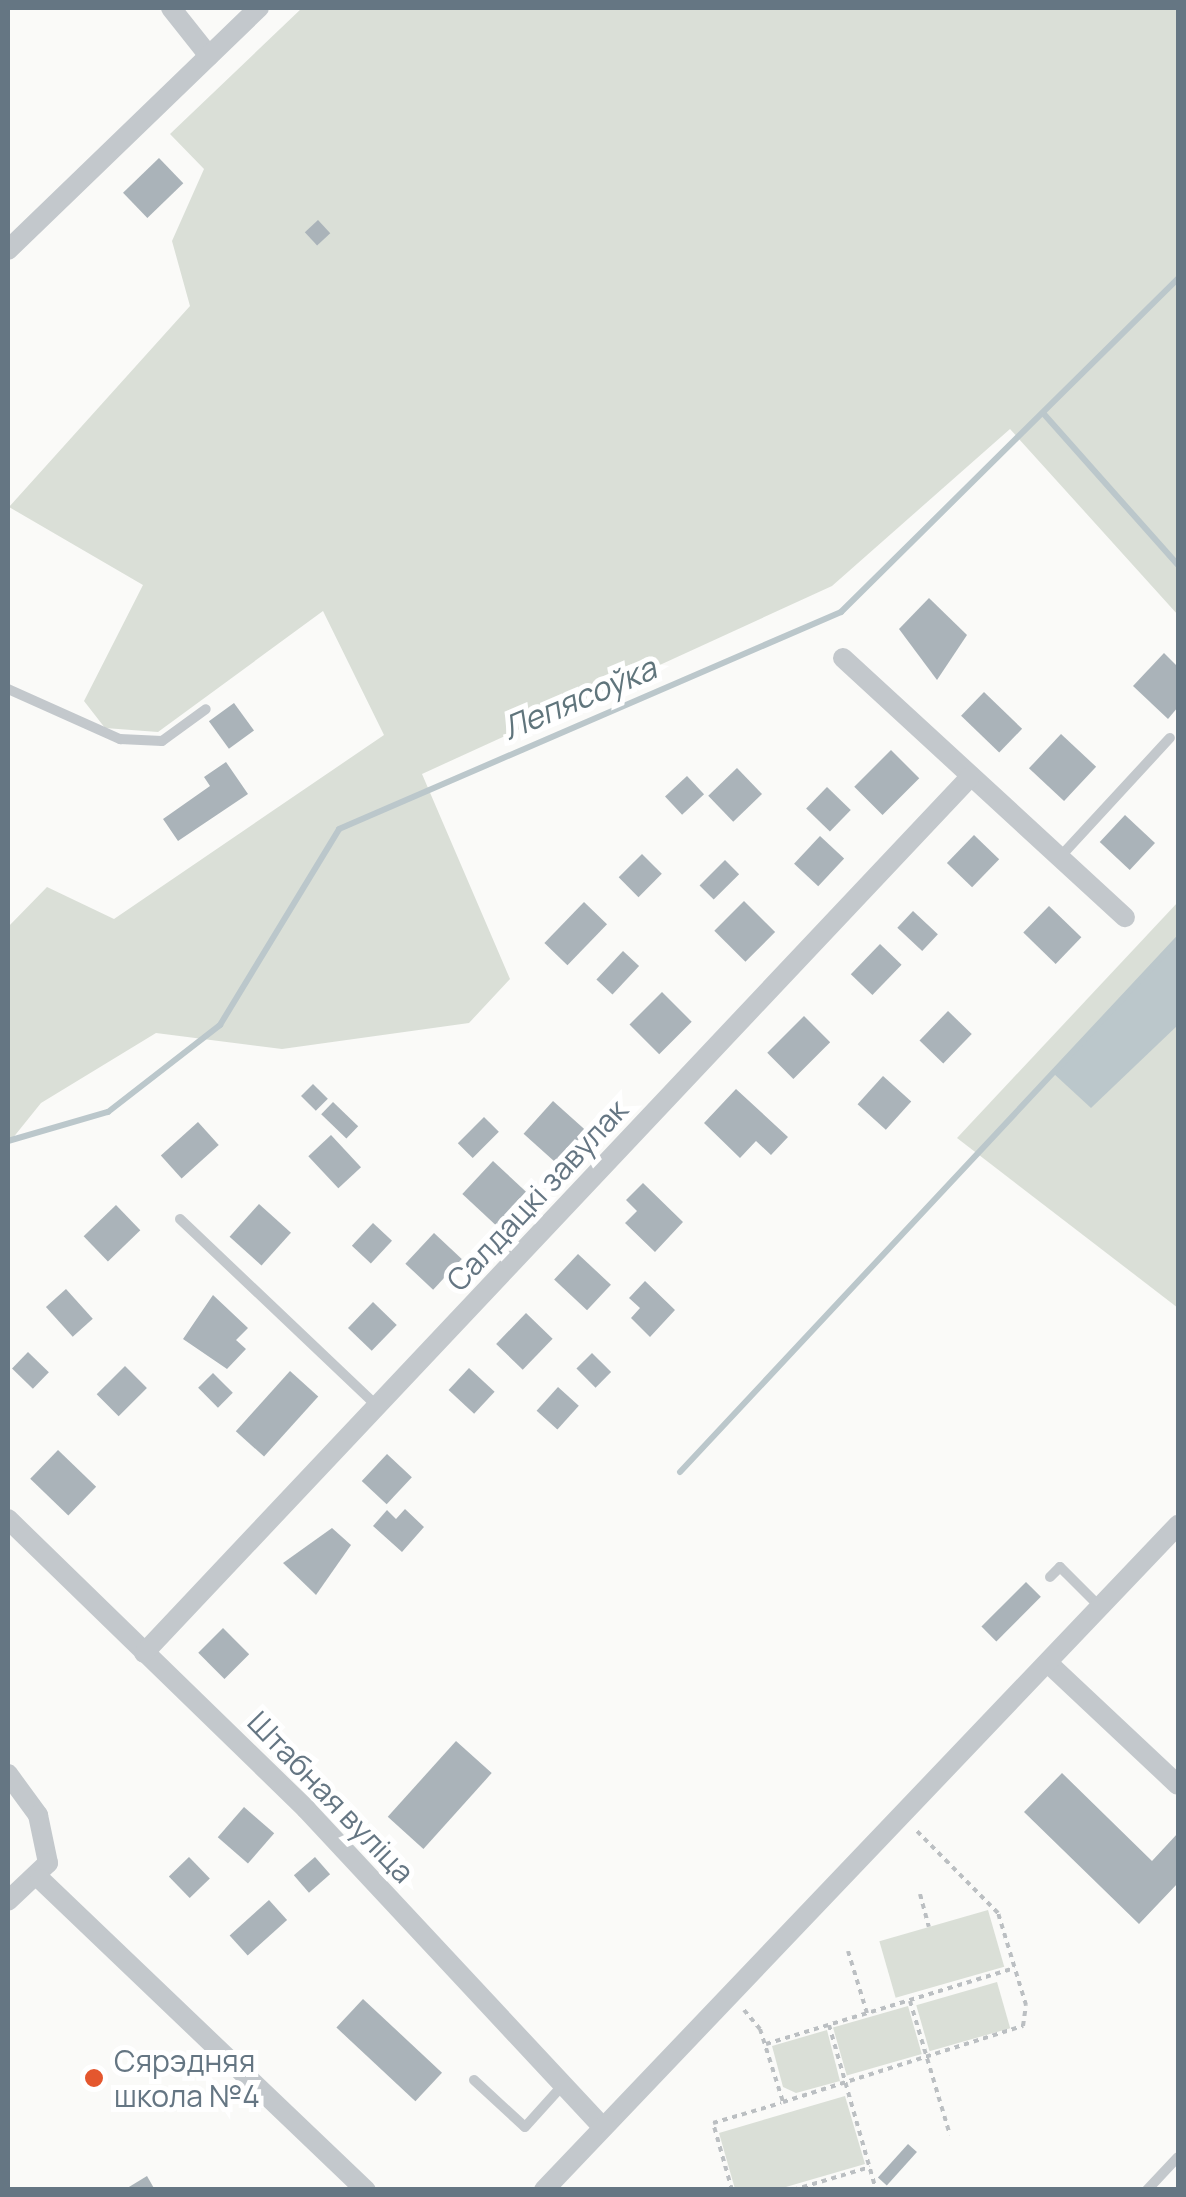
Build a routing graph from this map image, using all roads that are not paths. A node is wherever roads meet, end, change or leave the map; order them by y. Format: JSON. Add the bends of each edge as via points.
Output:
{"nodes":[{"id":1,"x":171,"y":8,"type":"edge"},
{"id":2,"x":259,"y":8,"type":"edge"},
{"id":3,"x":209,"y":56,"type":"junction"},
{"id":4,"x":8,"y":250,"type":"edge"},
{"id":5,"x":843,"y":658,"type":"dead end"},
{"id":6,"x":8,"y":689,"type":"edge"},
{"id":7,"x":206,"y":709,"type":"dead end"},
{"id":8,"x":1170,"y":738,"type":"dead end"},
{"id":9,"x":971,"y":776,"type":"junction"},
{"id":10,"x":1060,"y":858,"type":"junction"},
{"id":11,"x":1125,"y":917,"type":"dead end"},
{"id":12,"x":180,"y":1219,"type":"dead end"},
{"id":13,"x":380,"y":1408,"type":"junction"},
{"id":14,"x":8,"y":1519,"type":"edge"},
{"id":15,"x":1178,"y":1525,"type":"edge"},
{"id":16,"x":1050,"y":1577,"type":"dead end"},
{"id":17,"x":1100,"y":1608,"type":"junction"},
{"id":18,"x":144,"y":1653,"type":"junction"},
{"id":19,"x":1048,"y":1663,"type":"junction"},
{"id":20,"x":8,"y":1774,"type":"edge"},
{"id":21,"x":1178,"y":1785,"type":"edge"},
{"id":22,"x":40,"y":1880,"type":"junction"},
{"id":23,"x":8,"y":1901,"type":"edge"},
{"id":24,"x":474,"y":2080,"type":"dead end"},
{"id":25,"x":563,"y":2085,"type":"junction"},
{"id":26,"x":602,"y":2126,"type":"junction"},
{"id":27,"x":1178,"y":2157,"type":"edge"},
{"id":28,"x":366,"y":2190,"type":"edge"},
{"id":29,"x":544,"y":2190,"type":"edge"},
{"id":30,"x":1147,"y":2190,"type":"edge"}],
"edges":[{"from":1,"to":3,"type":"street"},
{"from":2,"to":3,"type":"street"},
{"from":3,"to":4,"type":"street"},
{"from":5,"to":9,"type":"street"},
{"from":6,"to":7,"type":"lane","via":[[120,739],[162,740]]},
{"from":8,"to":10,"type":"lane"},
{"from":9,"to":10,"type":"street"},
{"from":9,"to":13,"type":"street","name":"Салдацкі завулак"},
{"from":10,"to":11,"type":"street"},
{"from":12,"to":13,"type":"lane"},
{"from":13,"to":18,"type":"street","name":"Салдацкі завулак"},
{"from":14,"to":18,"type":"street","name":"Штабная вуліца"},
{"from":15,"to":17,"type":"street"},
{"from":16,"to":17,"type":"lane","via":[[1060,1567]]},
{"from":17,"to":19,"type":"street"},
{"from":18,"to":25,"type":"street","name":"Штабная вуліца","via":[[306,1809]]},
{"from":19,"to":21,"type":"street"},
{"from":19,"to":26,"type":"street"},
{"from":20,"to":22,"type":"street","via":[[38,1815],[48,1863]]},
{"from":22,"to":23,"type":"street"},
{"from":22,"to":28,"type":"street"},
{"from":24,"to":25,"type":"lane","via":[[525,2127]]},
{"from":25,"to":26,"type":"street","name":"Штабная вуліца"},
{"from":26,"to":29,"type":"street"},
{"from":27,"to":30,"type":"lane"}]}
